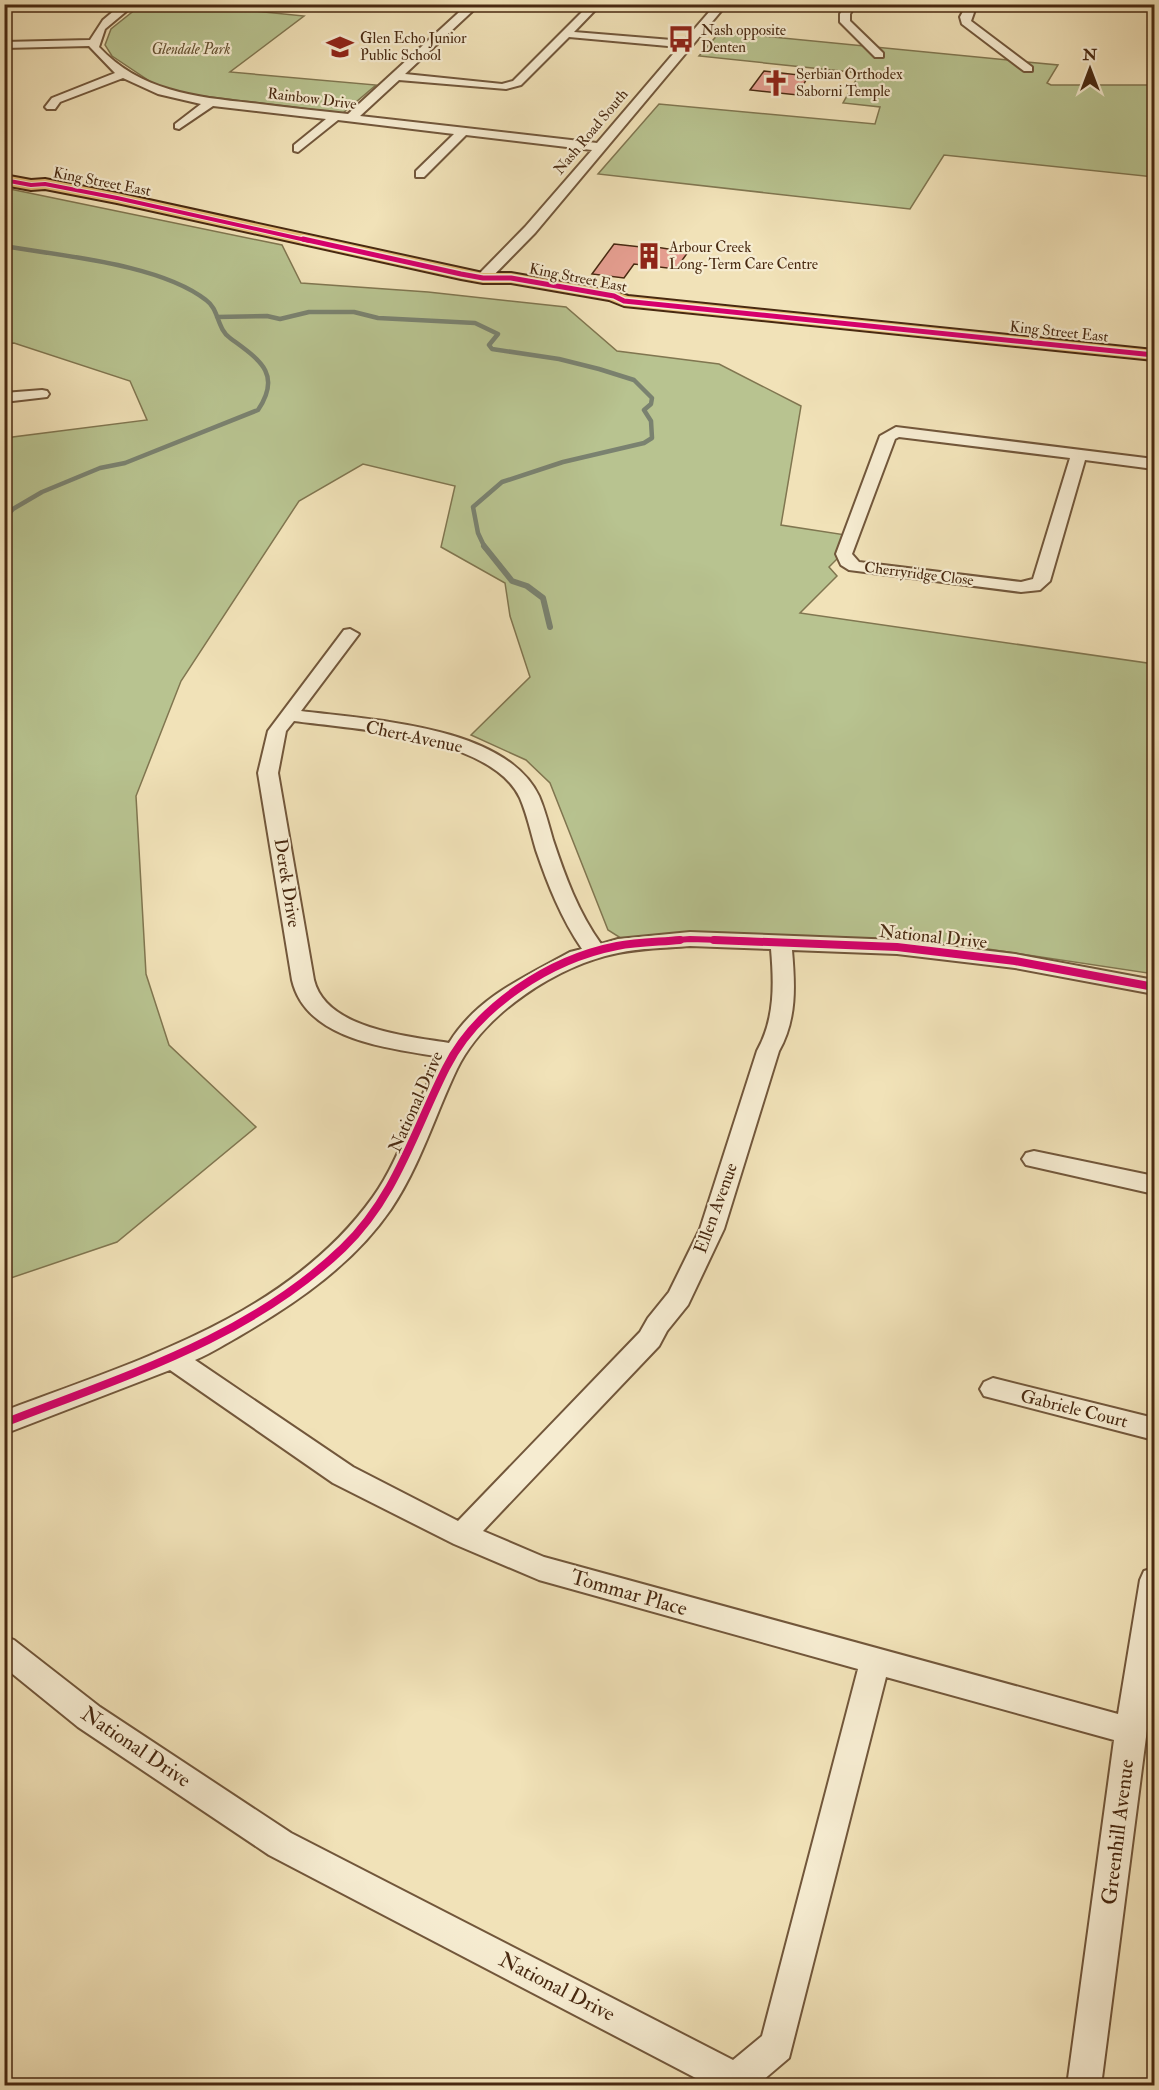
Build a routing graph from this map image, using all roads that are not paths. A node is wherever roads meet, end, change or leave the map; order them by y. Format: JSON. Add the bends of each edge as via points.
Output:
{"nodes":[{"id":1,"x":130,"y":4,"type":"edge"},
{"id":2,"x":475,"y":4,"type":"edge"},
{"id":3,"x":596,"y":4,"type":"edge"},
{"id":4,"x":722,"y":4,"type":"edge"},
{"id":5,"x":851,"y":4,"type":"edge"},
{"id":6,"x":972,"y":4,"type":"edge"},
{"id":7,"x":567,"y":34,"type":"junction"},
{"id":8,"x":94,"y":43,"type":"junction"},
{"id":9,"x":4,"y":45,"type":"edge"},
{"id":10,"x":688,"y":45,"type":"junction"},
{"id":11,"x":879,"y":55,"type":"dead end"},
{"id":12,"x":1028,"y":69,"type":"dead end"},
{"id":13,"x":123,"y":75,"type":"junction"},
{"id":14,"x":399,"y":77,"type":"junction"},
{"id":15,"x":211,"y":102,"type":"junction"},
{"id":16,"x":51,"y":107,"type":"dead end"},
{"id":17,"x":335,"y":117,"type":"junction"},
{"id":18,"x":351,"y":118,"type":"junction"},
{"id":19,"x":179,"y":126,"type":"dead end"},
{"id":20,"x":463,"y":131,"type":"junction"},
{"id":21,"x":600,"y":147,"type":"junction"},
{"id":22,"x":297,"y":148,"type":"dead end"},
{"id":23,"x":4,"y":170,"type":"edge"},
{"id":24,"x":420,"y":174,"type":"dead end"},
{"id":25,"x":4,"y":180,"type":"edge"},
{"id":26,"x":45,"y":184,"type":"junction"},
{"id":27,"x":483,"y":278,"type":"junction"},
{"id":28,"x":1155,"y":355,"type":"edge"},
{"id":29,"x":42,"y":394,"type":"dead end"},
{"id":30,"x":4,"y":398,"type":"edge"},
{"id":31,"x":1078,"y":454,"type":"junction"},
{"id":32,"x":1155,"y":464,"type":"edge"},
{"id":33,"x":350,"y":634,"type":"dead end"},
{"id":34,"x":288,"y":715,"type":"junction"},
{"id":35,"x":781,"y":944,"type":"junction"},
{"id":36,"x":596,"y":953,"type":"junction"},
{"id":37,"x":1155,"y":987,"type":"edge"},
{"id":38,"x":454,"y":1052,"type":"junction"},
{"id":39,"x":1034,"y":1159,"type":"dead end"},
{"id":40,"x":1155,"y":1185,"type":"edge"},
{"id":41,"x":171,"y":1357,"type":"junction"},
{"id":42,"x":993,"y":1389,"type":"dead end"},
{"id":43,"x":4,"y":1423,"type":"edge"},
{"id":44,"x":1155,"y":1430,"type":"edge"},
{"id":45,"x":464,"y":1536,"type":"junction"},
{"id":46,"x":1155,"y":1580,"type":"edge"},
{"id":47,"x":4,"y":1649,"type":"edge"},
{"id":48,"x":875,"y":1662,"type":"junction"},
{"id":49,"x":1131,"y":1731,"type":"junction"},
{"id":50,"x":1084,"y":2085,"type":"edge"}],
"edges":[{"from":1,"to":8,"type":"street","via":[[109,19]]},
{"from":2,"to":14,"type":"street"},
{"from":3,"to":7,"type":"street"},
{"from":4,"to":10,"type":"street","name":"Nash Road South"},
{"from":5,"to":11,"type":"street","via":[[845,21]]},
{"from":6,"to":12,"type":"street","via":[[966,22]]},
{"from":7,"to":10,"type":"street"},
{"from":7,"to":14,"type":"street","via":[[517,83],[507,87]]},
{"from":8,"to":9,"type":"street"},
{"from":8,"to":13,"type":"street","name":"Rainbow Drive","via":[[102,57]]},
{"from":10,"to":21,"type":"street","name":"Nash Road South"},
{"from":13,"to":15,"type":"street","name":"Rainbow Drive","via":[[161,93]]},
{"from":13,"to":16,"type":"street","via":[[56,100]]},
{"from":14,"to":18,"type":"street"},
{"from":15,"to":17,"type":"street","name":"Rainbow Drive"},
{"from":15,"to":19,"type":"street"},
{"from":17,"to":18,"type":"street","name":"Rainbow Drive"},
{"from":17,"to":22,"type":"street"},
{"from":18,"to":20,"type":"street","name":"Rainbow Drive"},
{"from":20,"to":21,"type":"street","name":"Rainbow Drive"},
{"from":20,"to":24,"type":"street"},
{"from":21,"to":27,"type":"street","name":"Nash Road South","via":[[530,230]]},
{"from":23,"to":26,"type":"main road","name":"King Street East","via":[[43,178]]},
{"from":25,"to":26,"type":"main road","name":"King Street East"},
{"from":26,"to":27,"type":"main road","name":"King Street East"},
{"from":27,"to":28,"type":"main road","name":"King Street East","via":[[502,286],[612,303],[624,301]]},
{"from":29,"to":30,"type":"street"},
{"from":31,"to":31,"type":"street","name":"Cherryridge Close","via":[[896,432],[888,436],[844,554],[847,561],[855,566],[1034,586],[1041,581]]},
{"from":31,"to":32,"type":"street","name":"Cherryridge Close"},
{"from":33,"to":34,"type":"street","name":"Derek Drive"},
{"from":34,"to":36,"type":"street","name":"Chert Avenue","via":[[449,740],[488,756],[509,770],[529,796],[567,910]]},
{"from":34,"to":38,"type":"street","name":"Derek Drive","via":[[277,731],[268,773],[307,994],[331,1019],[357,1032]]},
{"from":35,"to":36,"type":"street","name":"National Drive","via":[[705,939],[660,941]]},
{"from":35,"to":37,"type":"street","name":"National Drive","via":[[927,949]]},
{"from":35,"to":45,"type":"street","name":"Ellen Avenue","via":[[783,1001],[774,1042],[712,1229],[679,1298],[650,1340]]},
{"from":36,"to":38,"type":"street","name":"National Drive","via":[[566,963],[506,996],[482,1017]]},
{"from":38,"to":41,"type":"street","name":"National Drive","via":[[403,1166],[382,1203],[345,1246],[276,1302],[195,1349]]},
{"from":39,"to":40,"type":"street"},
{"from":41,"to":43,"type":"street","name":"National Drive"},
{"from":41,"to":45,"type":"street","name":"Tommar Place","via":[[343,1475]]},
{"from":42,"to":44,"type":"street","name":"Gabriele Court"},
{"from":45,"to":48,"type":"street","name":"Tommar Place","via":[[539,1568]]},
{"from":46,"to":49,"type":"street","name":"Greenhill Avenue"},
{"from":47,"to":48,"type":"street","name":"National Drive","via":[[89,1717],[280,1844],[736,2080],[777,2046]]},
{"from":48,"to":49,"type":"street","name":"Tommar Place"},
{"from":49,"to":50,"type":"street","name":"Greenhill Avenue"}]}
